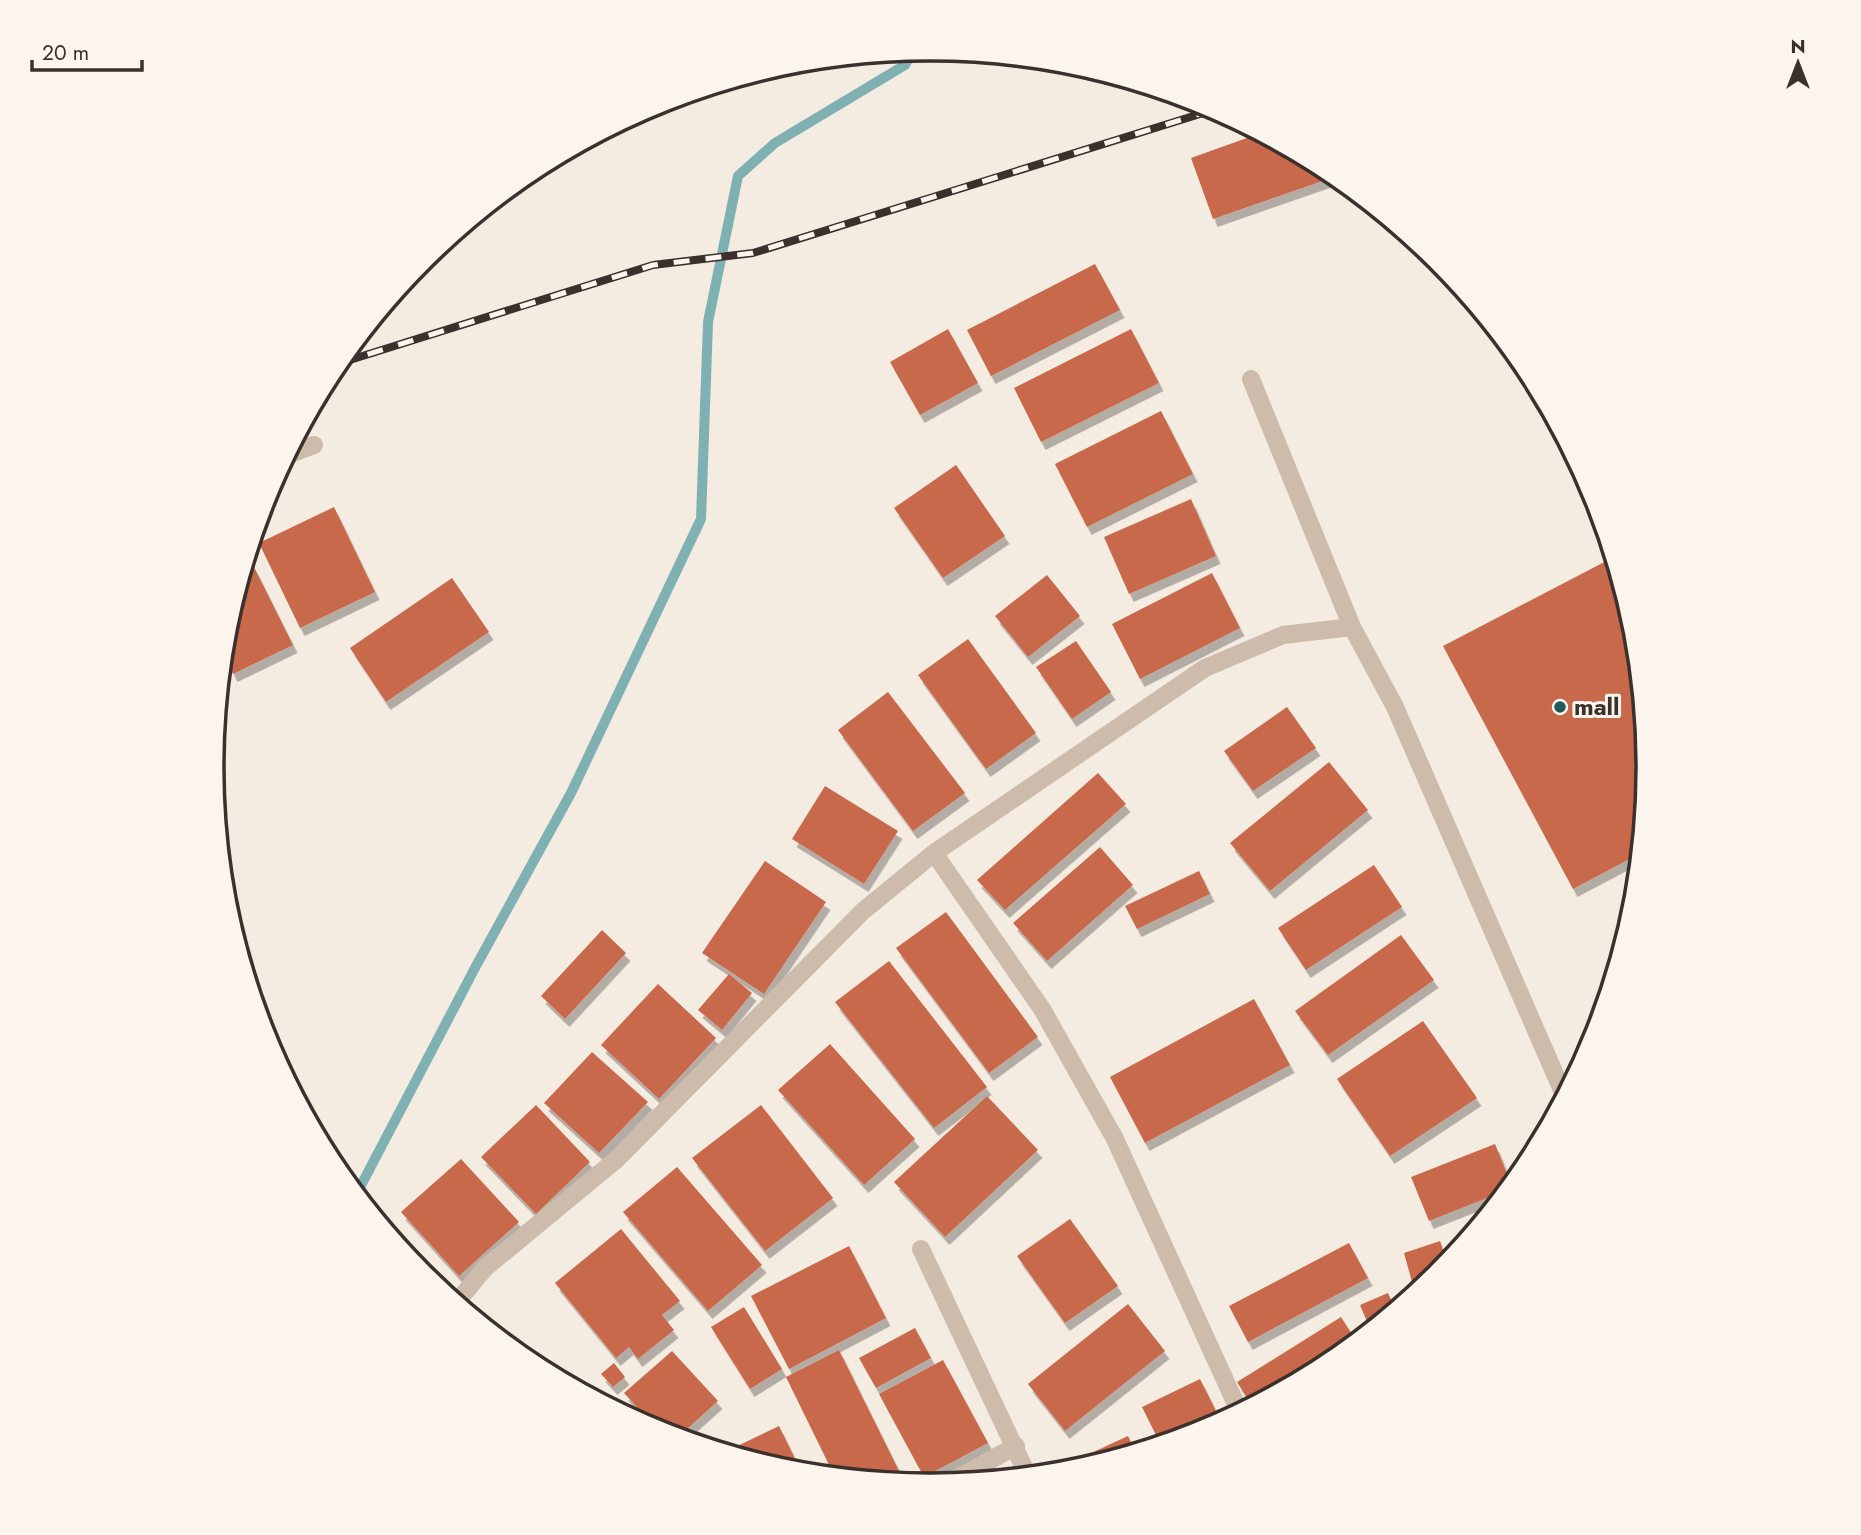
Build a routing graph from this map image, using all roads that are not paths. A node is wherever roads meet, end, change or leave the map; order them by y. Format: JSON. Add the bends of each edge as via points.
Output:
{"nodes":[{"id":1,"x":1251,"y":379,"type":"dead end"},
{"id":2,"x":314,"y":445,"type":"dead end"},
{"id":3,"x":299,"y":450,"type":"edge"},
{"id":4,"x":1352,"y":627,"type":"junction"},
{"id":5,"x":934,"y":853,"type":"junction"},
{"id":6,"x":1560,"y":1087,"type":"edge"},
{"id":7,"x":921,"y":1249,"type":"dead end"},
{"id":8,"x":462,"y":1295,"type":"edge"},
{"id":9,"x":1236,"y":1404,"type":"edge"},
{"id":10,"x":1016,"y":1446,"type":"junction"},
{"id":11,"x":1025,"y":1468,"type":"edge"},
{"id":12,"x":968,"y":1472,"type":"edge"}],
"edges":[{"from":1,"to":4,"type":"street"},
{"from":2,"to":3,"type":"street"},
{"from":4,"to":5,"type":"street","via":[[1283,635],[1205,668]]},
{"from":4,"to":6,"type":"street","via":[[1395,707]]},
{"from":5,"to":8,"type":"street","via":[[863,911],[617,1159],[485,1268]]},
{"from":5,"to":9,"type":"street","via":[[1042,1009],[1115,1139]]},
{"from":7,"to":10,"type":"street"},
{"from":10,"to":11,"type":"street"},
{"from":10,"to":12,"type":"street"}]}
